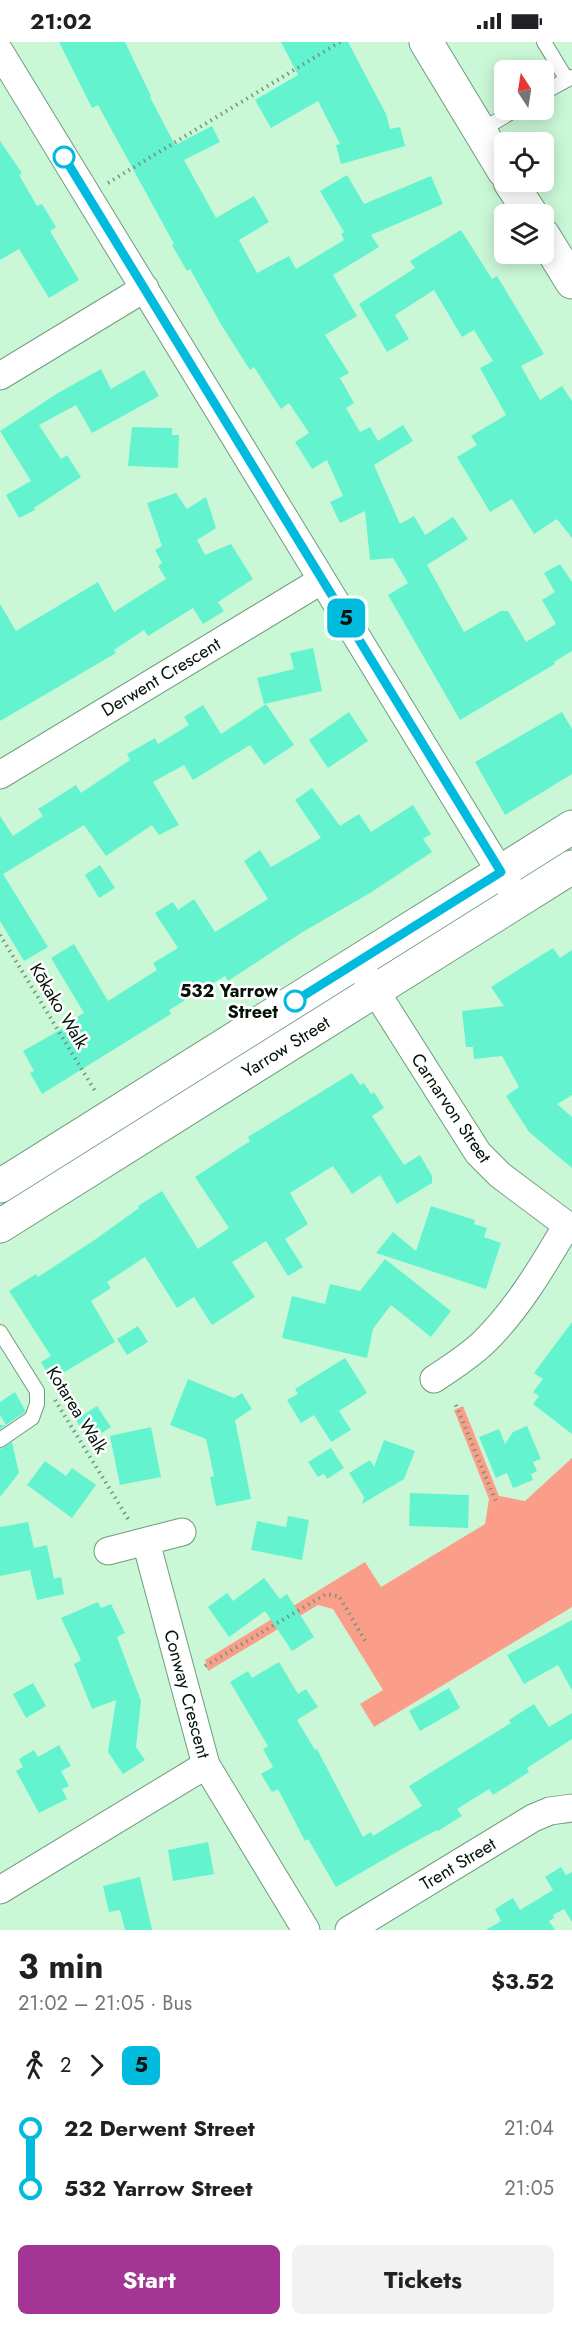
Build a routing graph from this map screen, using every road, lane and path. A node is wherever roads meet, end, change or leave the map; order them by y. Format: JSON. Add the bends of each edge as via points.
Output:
{"nodes":[{"id":1,"x":340,"y":42,"type":"edge"},
{"id":2,"x":426,"y":42,"type":"edge"},
{"id":3,"x":544,"y":42,"type":"edge"},
{"id":4,"x":0,"y":52,"type":"edge"},
{"id":5,"x":569,"y":78,"type":"edge"},
{"id":6,"x":554,"y":87,"type":"edge"},
{"id":7,"x":498,"y":120,"type":"edge"},
{"id":8,"x":480,"y":131,"type":"junction"},
{"id":9,"x":494,"y":154,"type":"edge"},
{"id":10,"x":87,"y":196,"type":"junction"},
{"id":11,"x":554,"y":253,"type":"edge"},
{"id":12,"x":572,"y":282,"type":"edge"},
{"id":13,"x":145,"y":288,"type":"junction"},
{"id":14,"x":0,"y":376,"type":"edge"},
{"id":15,"x":322,"y":580,"type":"junction"},
{"id":16,"x":0,"y":775,"type":"edge"},
{"id":17,"x":572,"y":827,"type":"edge"},
{"id":18,"x":572,"y":867,"type":"edge"},
{"id":19,"x":501,"y":872,"type":"junction"},
{"id":20,"x":518,"y":901,"type":"junction"},
{"id":21,"x":0,"y":935,"type":"edge"},
{"id":22,"x":357,"y":962,"type":"junction"},
{"id":23,"x":375,"y":992,"type":"junction"},
{"id":24,"x":95,"y":1091,"type":"dead end"},
{"id":25,"x":0,"y":1186,"type":"edge"},
{"id":26,"x":0,"y":1226,"type":"edge"},
{"id":27,"x":570,"y":1227,"type":"edge"},
{"id":28,"x":0,"y":1332,"type":"edge"},
{"id":29,"x":434,"y":1379,"type":"dead end"},
{"id":30,"x":50,"y":1392,"type":"dead end"},
{"id":31,"x":456,"y":1405,"type":"dead end"},
{"id":32,"x":0,"y":1440,"type":"edge"},
{"id":33,"x":497,"y":1504,"type":"dead end"},
{"id":34,"x":183,"y":1532,"type":"dead end"},
{"id":35,"x":139,"y":1533,"type":"junction"},
{"id":36,"x":108,"y":1551,"type":"dead end"},
{"id":37,"x":367,"y":1644,"type":"dead end"},
{"id":38,"x":199,"y":1670,"type":"dead end"},
{"id":39,"x":206,"y":1765,"type":"junction"},
{"id":40,"x":572,"y":1808,"type":"edge"},
{"id":41,"x":0,"y":1890,"type":"edge"},
{"id":42,"x":306,"y":1930,"type":"edge"},
{"id":43,"x":348,"y":1930,"type":"edge"}],
"edges":[{"from":1,"to":10,"type":"path"},
{"from":2,"to":8,"type":"street"},
{"from":3,"to":5,"type":"lane"},
{"from":4,"to":10,"type":"street"},
{"from":5,"to":6,"type":"lane"},
{"from":7,"to":8,"type":"lane"},
{"from":8,"to":9,"type":"street"},
{"from":10,"to":13,"type":"street"},
{"from":11,"to":12,"type":"street"},
{"from":13,"to":14,"type":"street"},
{"from":13,"to":15,"type":"street"},
{"from":15,"to":16,"type":"street","name":"Derwent Crescent"},
{"from":15,"to":19,"type":"street"},
{"from":17,"to":19,"type":"street","name":"Yarrow Street"},
{"from":18,"to":20,"type":"street","name":"Yarrow Street"},
{"from":19,"to":20,"type":"street"},
{"from":19,"to":22,"type":"street","name":"Yarrow Street"},
{"from":20,"to":23,"type":"street","name":"Yarrow Street"},
{"from":21,"to":24,"type":"path","name":"Kōkako Walk"},
{"from":22,"to":23,"type":"street","name":"Carnarvon Street"},
{"from":22,"to":25,"type":"street","name":"Yarrow Street"},
{"from":23,"to":26,"type":"street","name":"Yarrow Street"},
{"from":23,"to":27,"type":"street","name":"Carnarvon Street","via":[[477,1153]]},
{"from":27,"to":29,"type":"street","via":[[500,1325],[482,1344]]},
{"from":28,"to":32,"type":"lane","via":[[37,1390],[32,1418]]},
{"from":30,"to":35,"type":"path","name":"Kotarea Walk"},
{"from":31,"to":33,"type":"path"},
{"from":34,"to":35,"type":"street"},
{"from":35,"to":36,"type":"street"},
{"from":35,"to":39,"type":"street","name":"Conway Crescent"},
{"from":37,"to":38,"type":"path","via":[[339,1596],[326,1594]]},
{"from":39,"to":41,"type":"street"},
{"from":39,"to":42,"type":"street","name":"Conway Crescent"},
{"from":40,"to":43,"type":"street","name":"Trent Street","via":[[550,1810],[533,1818]]}]}
